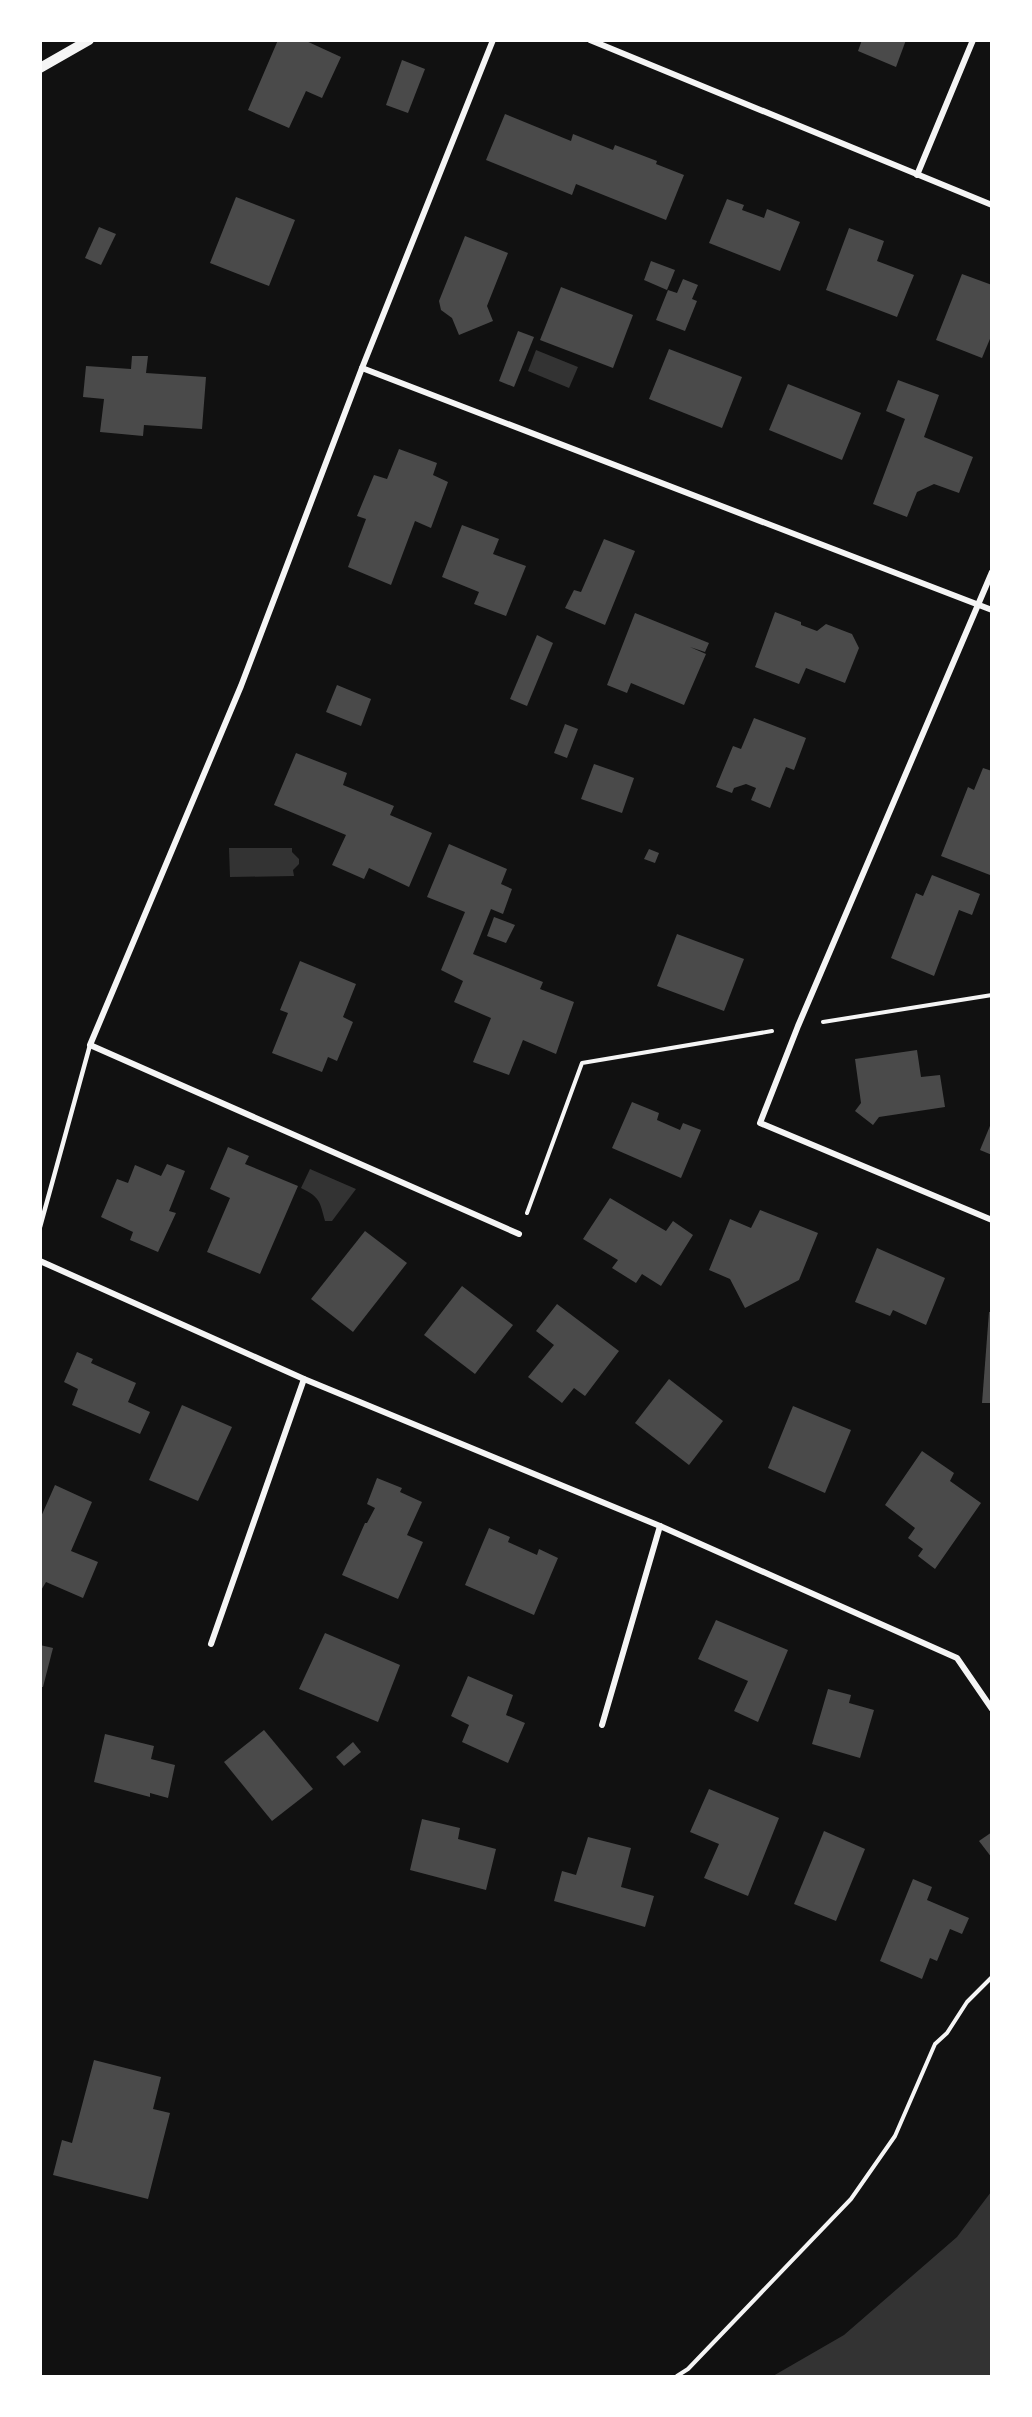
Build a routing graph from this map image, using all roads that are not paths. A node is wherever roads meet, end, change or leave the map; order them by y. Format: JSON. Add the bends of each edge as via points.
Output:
{"nodes":[{"id":1,"x":90,"y":40,"type":"edge"},
{"id":2,"x":493,"y":40,"type":"edge"},
{"id":3,"x":590,"y":40,"type":"edge"},
{"id":4,"x":973,"y":40,"type":"edge"},
{"id":5,"x":40,"y":68,"type":"edge"},
{"id":6,"x":917,"y":175,"type":"junction"},
{"id":7,"x":992,"y":205,"type":"edge"},
{"id":8,"x":362,"y":368,"type":"junction"},
{"id":9,"x":992,"y":572,"type":"edge"},
{"id":10,"x":978,"y":605,"type":"junction"},
{"id":11,"x":992,"y":609,"type":"edge"},
{"id":12,"x":90,"y":1045,"type":"junction"},
{"id":13,"x":992,"y":1220,"type":"edge"},
{"id":14,"x":40,"y":1227,"type":"edge"},
{"id":15,"x":519,"y":1234,"type":"road end"},
{"id":16,"x":40,"y":1261,"type":"edge"},
{"id":17,"x":304,"y":1379,"type":"junction"},
{"id":18,"x":660,"y":1526,"type":"junction"},
{"id":19,"x":211,"y":1644,"type":"dead end"},
{"id":20,"x":992,"y":1709,"type":"edge"},
{"id":21,"x":602,"y":1725,"type":"dead end"}],
"edges":[{"from":1,"to":5,"type":"street"},
{"from":2,"to":8,"type":"street"},
{"from":3,"to":6,"type":"street"},
{"from":4,"to":6,"type":"street"},
{"from":6,"to":7,"type":"street"},
{"from":8,"to":10,"type":"street"},
{"from":8,"to":12,"type":"street","via":[[241,686]]},
{"from":9,"to":10,"type":"street"},
{"from":10,"to":11,"type":"street"},
{"from":10,"to":13,"type":"street","via":[[760,1123]]},
{"from":12,"to":14,"type":"lane"},
{"from":12,"to":15,"type":"street"},
{"from":16,"to":17,"type":"street"},
{"from":17,"to":18,"type":"street"},
{"from":17,"to":19,"type":"street"},
{"from":18,"to":20,"type":"street","via":[[957,1658]]},
{"from":18,"to":21,"type":"street"}]}
